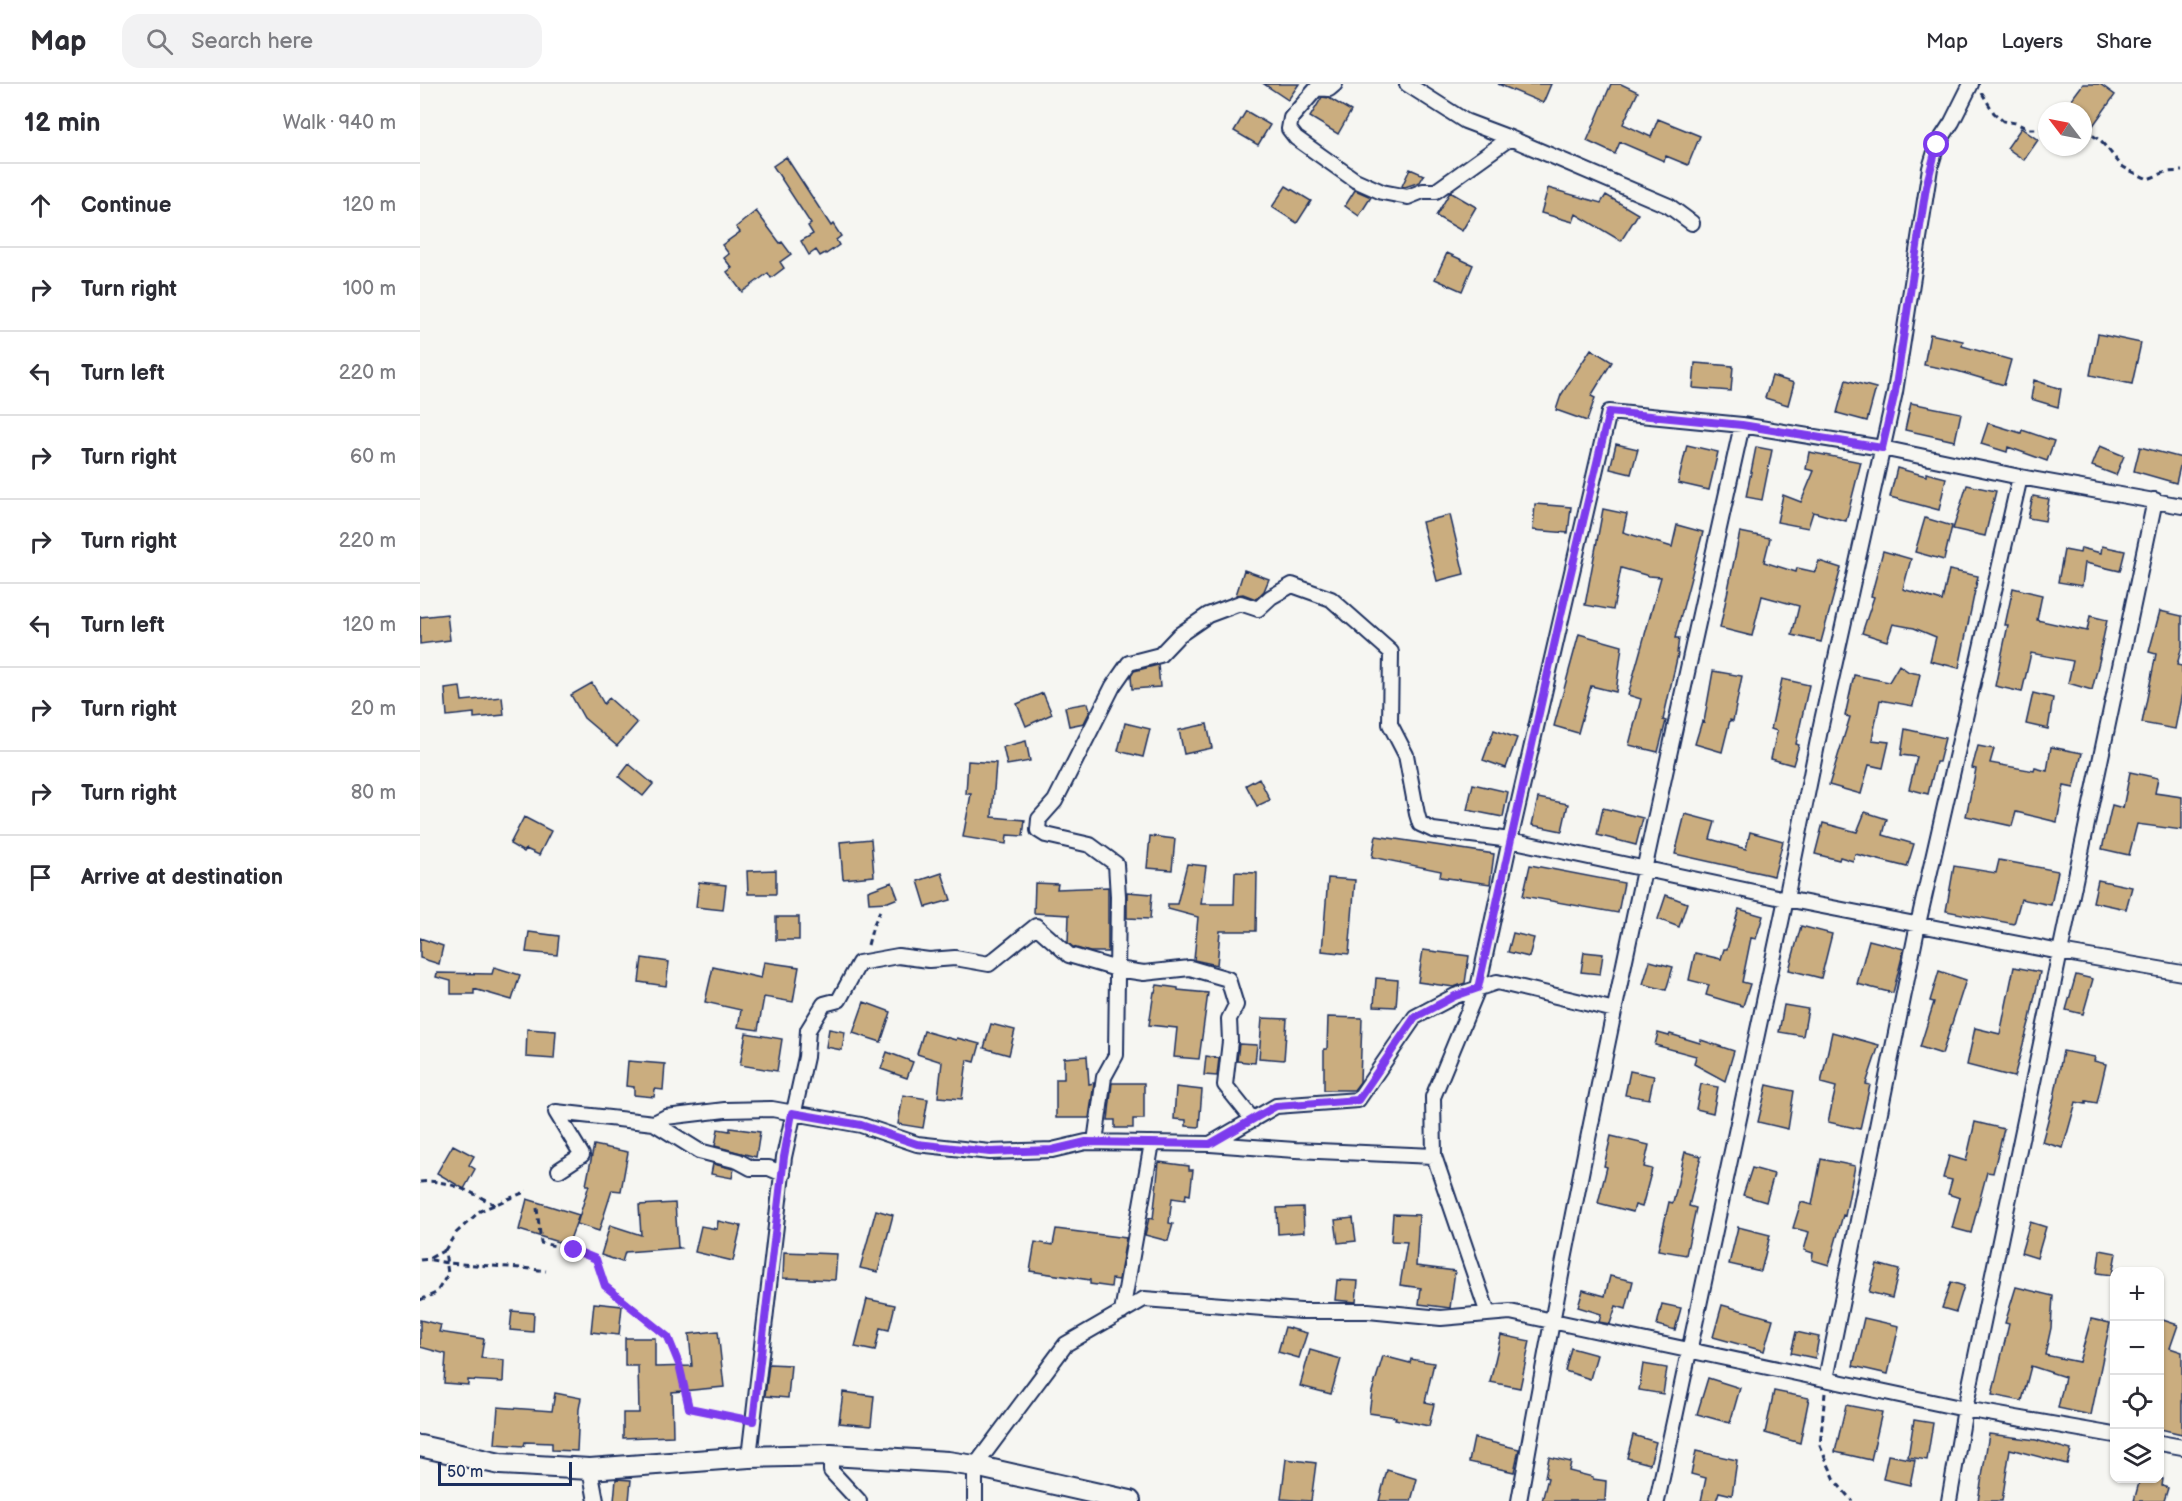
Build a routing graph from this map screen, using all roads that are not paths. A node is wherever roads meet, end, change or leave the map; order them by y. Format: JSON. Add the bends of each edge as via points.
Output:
{"nodes":[{"id":1,"x":1335,"y":84,"type":"edge"},
{"id":2,"x":1407,"y":84,"type":"edge"},
{"id":3,"x":1971,"y":84,"type":"edge"},
{"id":4,"x":1510,"y":138,"type":"junction"},
{"id":5,"x":1692,"y":224,"type":"dead end"},
{"id":6,"x":1742,"y":425,"type":"junction"},
{"id":7,"x":1882,"y":448,"type":"junction"},
{"id":8,"x":2019,"y":477,"type":"junction"},
{"id":9,"x":2155,"y":500,"type":"junction"},
{"id":10,"x":2182,"y":506,"type":"edge"},
{"id":11,"x":1510,"y":840,"type":"junction"},
{"id":12,"x":1644,"y":867,"type":"junction"},
{"id":13,"x":1786,"y":899,"type":"junction"},
{"id":14,"x":1918,"y":924,"type":"junction"},
{"id":15,"x":2060,"y":952,"type":"junction"},
{"id":16,"x":1117,"y":969,"type":"junction"},
{"id":17,"x":2182,"y":973,"type":"edge"},
{"id":18,"x":1478,"y":988,"type":"junction"},
{"id":19,"x":1615,"y":1010,"type":"junction"},
{"id":20,"x":792,"y":1113,"type":"junction"},
{"id":21,"x":1252,"y":1120,"type":"junction"},
{"id":22,"x":654,"y":1123,"type":"junction"},
{"id":23,"x":1095,"y":1142,"type":"junction"},
{"id":24,"x":1152,"y":1143,"type":"junction"},
{"id":25,"x":1210,"y":1144,"type":"junction"},
{"id":26,"x":1434,"y":1156,"type":"junction"},
{"id":27,"x":560,"y":1170,"type":"dead end"},
{"id":28,"x":783,"y":1174,"type":"junction"},
{"id":29,"x":1122,"y":1312,"type":"junction"},
{"id":30,"x":1488,"y":1314,"type":"junction"},
{"id":31,"x":1551,"y":1321,"type":"junction"},
{"id":32,"x":1690,"y":1349,"type":"junction"},
{"id":33,"x":1826,"y":1378,"type":"junction"},
{"id":34,"x":1965,"y":1409,"type":"junction"},
{"id":35,"x":2110,"y":1434,"type":"edge"},
{"id":36,"x":2164,"y":1444,"type":"edge"},
{"id":37,"x":420,"y":1446,"type":"edge"},
{"id":38,"x":2182,"y":1447,"type":"edge"},
{"id":39,"x":831,"y":1455,"type":"junction"},
{"id":40,"x":749,"y":1457,"type":"junction"},
{"id":41,"x":975,"y":1466,"type":"junction"},
{"id":42,"x":590,"y":1469,"type":"junction"},
{"id":43,"x":596,"y":1501,"type":"edge"},
{"id":44,"x":859,"y":1501,"type":"edge"},
{"id":45,"x":975,"y":1501,"type":"edge"},
{"id":46,"x":1130,"y":1501,"type":"edge"},
{"id":47,"x":1519,"y":1501,"type":"edge"},
{"id":48,"x":1658,"y":1501,"type":"edge"},
{"id":49,"x":1950,"y":1501,"type":"edge"}],
"edges":[{"from":1,"to":4,"type":"street","via":[[1329,90],[1317,88],[1291,118],[1289,129],[1355,180],[1382,192],[1408,197],[1436,190]]},
{"from":2,"to":4,"type":"street","via":[[1465,122]]},
{"from":3,"to":7,"type":"street","via":[[1937,145],[1930,168],[1895,392]]},
{"from":4,"to":5,"type":"street","via":[[1669,206]]},
{"from":6,"to":7,"type":"street"},
{"from":6,"to":11,"type":"street","via":[[1609,412]]},
{"from":6,"to":12,"type":"street"},
{"from":7,"to":8,"type":"street"},
{"from":7,"to":13,"type":"street"},
{"from":8,"to":9,"type":"street"},
{"from":8,"to":14,"type":"street"},
{"from":9,"to":10,"type":"street"},
{"from":9,"to":15,"type":"street"},
{"from":11,"to":12,"type":"street"},
{"from":11,"to":16,"type":"street","via":[[1433,830],[1420,824],[1407,755],[1390,724],[1391,652],[1331,598],[1292,585],[1258,609],[1240,603],[1208,615],[1179,635],[1160,655],[1129,663],[1113,686],[1055,801],[1039,819],[1038,830],[1046,835],[1090,845],[1116,864]]},
{"from":11,"to":18,"type":"street"},
{"from":12,"to":13,"type":"street"},
{"from":12,"to":19,"type":"street"},
{"from":13,"to":14,"type":"street"},
{"from":13,"to":32,"type":"street"},
{"from":14,"to":15,"type":"street"},
{"from":14,"to":33,"type":"street"},
{"from":15,"to":17,"type":"street"},
{"from":15,"to":34,"type":"street"},
{"from":16,"to":20,"type":"street","via":[[1069,955],[1036,926],[989,964],[956,958],[898,956],[859,963],[839,1000],[824,1004],[808,1030],[799,1094]]},
{"from":16,"to":21,"type":"street","via":[[1144,973],[1190,968],[1228,980],[1236,1005],[1229,1019],[1225,1085]]},
{"from":16,"to":23,"type":"street","via":[[1116,1055],[1104,1077]]},
{"from":18,"to":19,"type":"street","via":[[1497,982]]},
{"from":18,"to":21,"type":"street","via":[[1415,1017],[1358,1100],[1276,1106]]},
{"from":18,"to":26,"type":"street","via":[[1433,1097]]},
{"from":19,"to":31,"type":"street"},
{"from":20,"to":22,"type":"street","via":[[772,1109],[725,1110],[666,1116]]},
{"from":20,"to":23,"type":"street","via":[[861,1125],[917,1144],[990,1152],[1052,1150]]},
{"from":20,"to":28,"type":"street"},
{"from":21,"to":25,"type":"street"},
{"from":22,"to":27,"type":"street","via":[[556,1112],[582,1155]]},
{"from":22,"to":28,"type":"street","via":[[699,1151]]},
{"from":23,"to":24,"type":"street"},
{"from":24,"to":25,"type":"street"},
{"from":24,"to":29,"type":"street"},
{"from":25,"to":26,"type":"street"},
{"from":26,"to":30,"type":"street"},
{"from":28,"to":40,"type":"street"},
{"from":29,"to":30,"type":"street","via":[[1144,1299],[1442,1318]]},
{"from":29,"to":41,"type":"street","via":[[1066,1344]]},
{"from":30,"to":31,"type":"street","via":[[1510,1312]]},
{"from":31,"to":32,"type":"street"},
{"from":31,"to":47,"type":"street"},
{"from":32,"to":33,"type":"street"},
{"from":32,"to":48,"type":"street"},
{"from":33,"to":34,"type":"street"},
{"from":34,"to":35,"type":"street"},
{"from":34,"to":49,"type":"street"},
{"from":36,"to":38,"type":"street"},
{"from":37,"to":42,"type":"main road","via":[[500,1464]]},
{"from":39,"to":40,"type":"main road"},
{"from":39,"to":41,"type":"main road"},
{"from":39,"to":44,"type":"street","via":[[831,1471]]},
{"from":40,"to":42,"type":"main road"},
{"from":41,"to":45,"type":"street"},
{"from":41,"to":46,"type":"main road"},
{"from":42,"to":43,"type":"street"}]}
